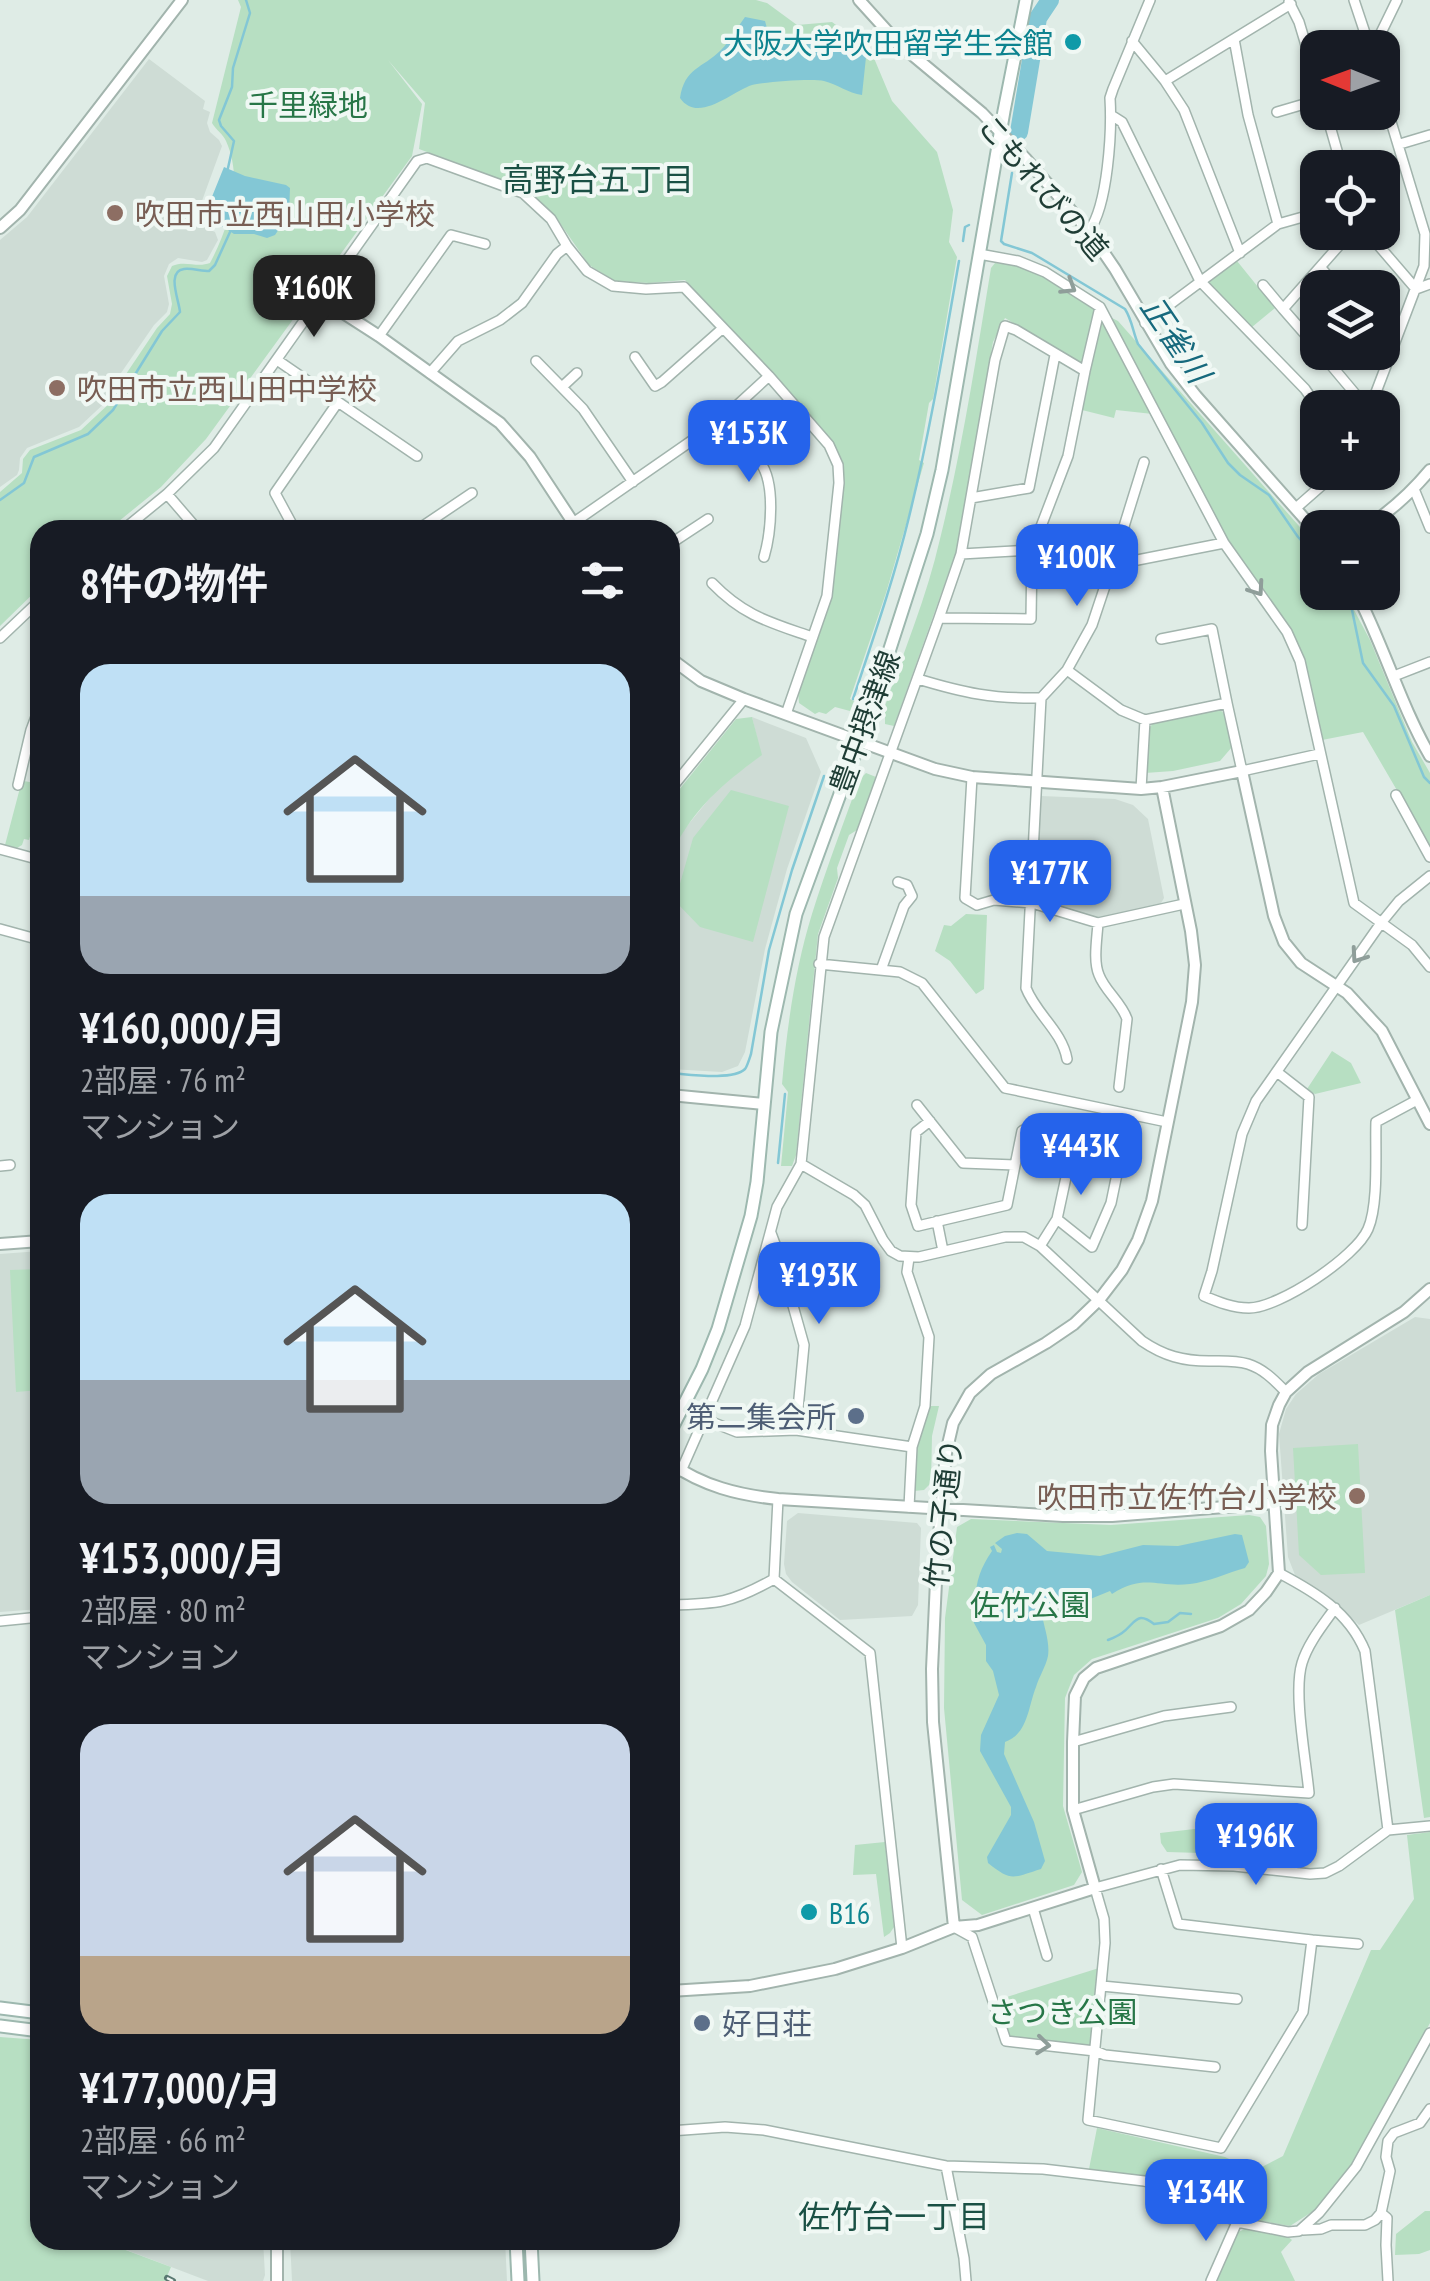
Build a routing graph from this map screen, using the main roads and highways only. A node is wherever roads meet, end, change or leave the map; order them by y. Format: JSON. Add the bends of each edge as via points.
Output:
{"nodes":[{"id":1,"x":1026,"y":0,"type":"edge"},
{"id":2,"x":680,"y":1412,"type":"edge"},
{"id":3,"x":0,"y":2008,"type":"edge"},
{"id":4,"x":30,"y":2012,"type":"edge"},
{"id":5,"x":0,"y":2026,"type":"edge"},
{"id":6,"x":30,"y":2030,"type":"edge"},
{"id":7,"x":516,"y":2250,"type":"edge"},
{"id":8,"x":531,"y":2250,"type":"edge"},
{"id":9,"x":518,"y":2281,"type":"edge"},
{"id":10,"x":533,"y":2281,"type":"edge"}],
"edges":[{"from":1,"to":2,"type":"main road","name":"豊中摂津線","via":[[927,534],[796,914],[772,1032],[751,1216],[732,1288]]},
{"from":3,"to":4,"type":"main road"},
{"from":5,"to":6,"type":"main road"},
{"from":7,"to":9,"type":"main road"},
{"from":8,"to":10,"type":"main road"}]}
